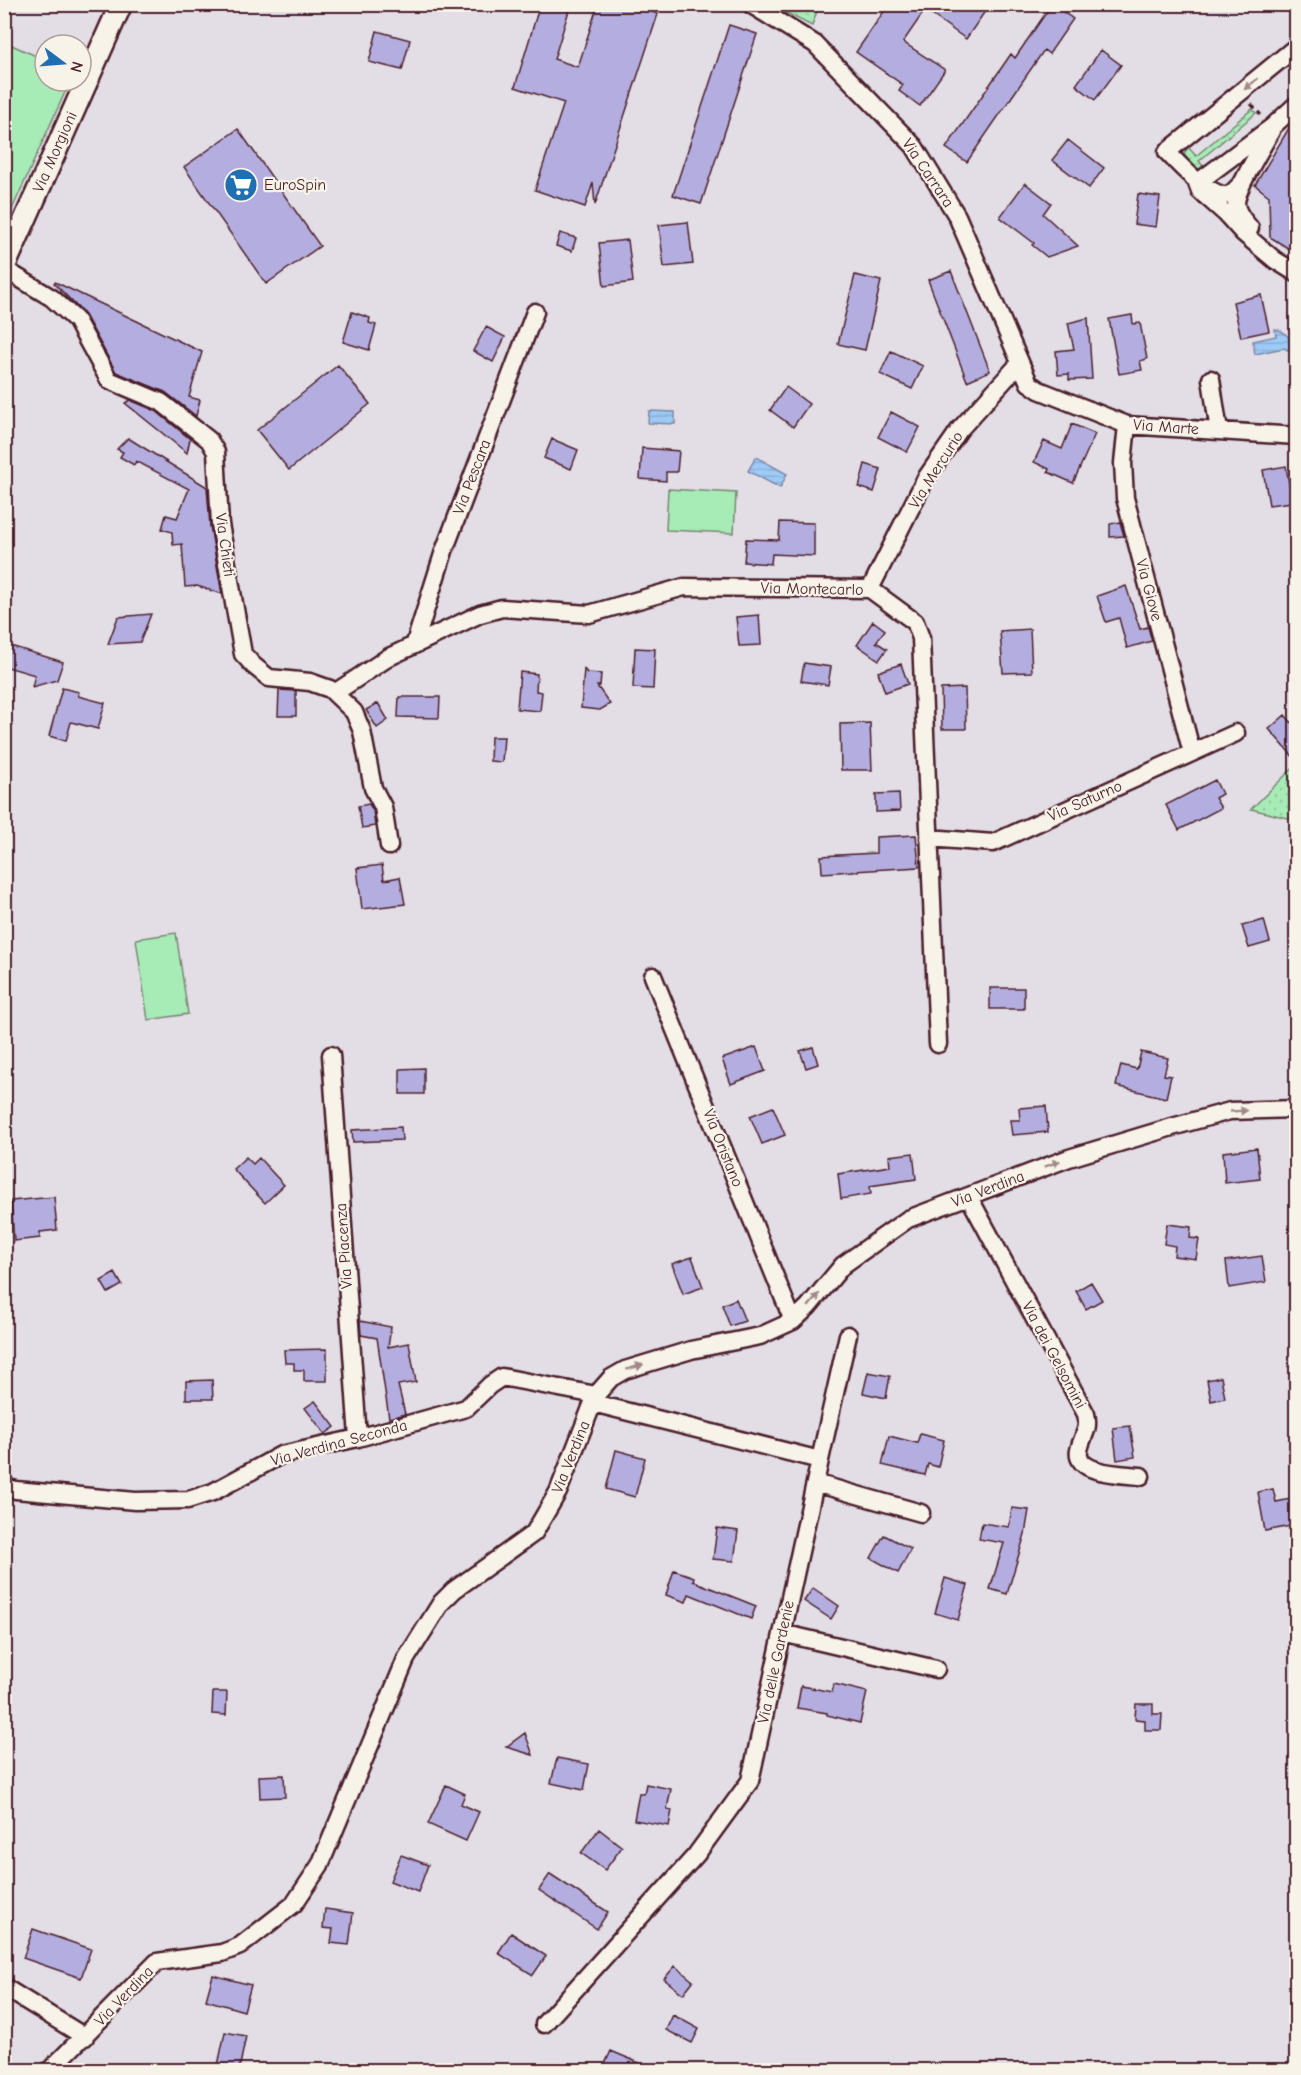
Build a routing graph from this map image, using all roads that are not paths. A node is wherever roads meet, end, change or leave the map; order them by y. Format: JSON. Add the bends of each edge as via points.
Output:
{"nodes":[{"id":1,"x":121,"y":4,"type":"edge"},
{"id":2,"x":750,"y":4,"type":"edge"},
{"id":3,"x":1296,"y":47,"type":"edge"},
{"id":4,"x":1296,"y":105,"type":"edge"},
{"id":5,"x":1269,"y":124,"type":"junction"},
{"id":6,"x":1243,"y":182,"type":"junction"},
{"id":7,"x":1197,"y":183,"type":"junction"},
{"id":8,"x":1275,"y":260,"type":"junction"},
{"id":9,"x":4,"y":268,"type":"edge"},
{"id":10,"x":1296,"y":273,"type":"edge"},
{"id":11,"x":1296,"y":287,"type":"edge"},
{"id":12,"x":535,"y":312,"type":"dead end"},
{"id":13,"x":1019,"y":364,"type":"junction"},
{"id":14,"x":1211,"y":379,"type":"dead end"},
{"id":15,"x":1128,"y":425,"type":"junction"},
{"id":16,"x":1219,"y":430,"type":"junction"},
{"id":17,"x":1296,"y":436,"type":"edge"},
{"id":18,"x":870,"y":589,"type":"junction"},
{"id":19,"x":415,"y":643,"type":"junction"},
{"id":20,"x":336,"y":692,"type":"junction"},
{"id":21,"x":1236,"y":733,"type":"dead end"},
{"id":22,"x":1192,"y":753,"type":"junction"},
{"id":23,"x":929,"y":838,"type":"junction"},
{"id":24,"x":389,"y":846,"type":"dead end"},
{"id":25,"x":653,"y":976,"type":"dead end"},
{"id":26,"x":938,"y":1044,"type":"dead end"},
{"id":27,"x":331,"y":1055,"type":"dead end"},
{"id":28,"x":1296,"y":1108,"type":"edge"},
{"id":29,"x":969,"y":1197,"type":"junction"},
{"id":30,"x":793,"y":1321,"type":"junction"},
{"id":31,"x":848,"y":1335,"type":"dead end"},
{"id":32,"x":595,"y":1399,"type":"junction"},
{"id":33,"x":358,"y":1438,"type":"junction"},
{"id":34,"x":820,"y":1460,"type":"junction"},
{"id":35,"x":1142,"y":1476,"type":"dead end"},
{"id":36,"x":815,"y":1483,"type":"junction"},
{"id":37,"x":4,"y":1487,"type":"edge"},
{"id":38,"x":921,"y":1513,"type":"dead end"},
{"id":39,"x":782,"y":1633,"type":"junction"},
{"id":40,"x":936,"y":1669,"type":"dead end"},
{"id":41,"x":4,"y":1987,"type":"edge"},
{"id":42,"x":544,"y":2024,"type":"dead end"},
{"id":43,"x":85,"y":2037,"type":"junction"},
{"id":44,"x":50,"y":2070,"type":"edge"}],
"edges":[{"from":1,"to":9,"type":"main road","name":"Via Morgioni"},
{"from":2,"to":13,"type":"street","name":"Via Carrara","via":[[815,44],[914,146],[957,216]]},
{"from":3,"to":7,"type":"street","one_way":true,"via":[[1167,153]]},
{"from":4,"to":5,"type":"street"},
{"from":5,"to":6,"type":"street"},
{"from":5,"to":7,"type":"street"},
{"from":6,"to":7,"type":"street","via":[[1224,196]]},
{"from":6,"to":8,"type":"street","via":[[1236,203],[1240,215]]},
{"from":7,"to":8,"type":"street","via":[[1200,191]]},
{"from":8,"to":10,"type":"street"},
{"from":8,"to":11,"type":"street"},
{"from":9,"to":20,"type":"street","name":"Via Chieti","via":[[52,298],[76,320],[109,380],[161,402],[209,440],[216,452],[220,524],[243,654],[269,678],[310,682]]},
{"from":12,"to":19,"type":"street","name":"Via Pescara","via":[[444,551]]},
{"from":13,"to":15,"type":"street","name":"Via Marte","via":[[1029,382],[1039,390]]},
{"from":13,"to":18,"type":"street","name":"Via Mercurio","via":[[960,429],[926,478]]},
{"from":14,"to":16,"type":"street"},
{"from":15,"to":16,"type":"street","name":"Via Marte"},
{"from":15,"to":22,"type":"street","name":"Via Giove","via":[[1123,463],[1125,498]]},
{"from":16,"to":17,"type":"street","name":"Via Marte"},
{"from":18,"to":19,"type":"street","name":"Via Montecarlo","via":[[684,587],[590,614],[502,608]]},
{"from":18,"to":23,"type":"street","name":"Via Montecarlo","via":[[915,622],[921,638]]},
{"from":19,"to":20,"type":"street","name":"Via Montecarlo"},
{"from":20,"to":24,"type":"street","name":"Via Chieti","via":[[354,712],[363,731]]},
{"from":21,"to":22,"type":"street","name":"Via Saturno"},
{"from":22,"to":23,"type":"street","name":"Via Saturno","via":[[993,843]]},
{"from":23,"to":26,"type":"street","name":"Via Montecarlo"},
{"from":25,"to":30,"type":"street","name":"Via Oristano"},
{"from":27,"to":33,"type":"street","name":"Via Piacenza"},
{"from":29,"to":28,"type":"street","name":"Via Verdina","one_way":true,"via":[[1069,1158],[1230,1111]]},
{"from":30,"to":29,"type":"street","name":"Via Verdina","one_way":true,"via":[[843,1265],[873,1242],[908,1219]]},
{"from":29,"to":35,"type":"street","name":"Via dei Gelsomini","via":[[1086,1414],[1088,1422],[1079,1457],[1094,1471]]},
{"from":32,"to":30,"type":"street","name":"Via Verdina","one_way":true,"via":[[611,1378],[625,1370],[691,1350],[760,1336]]},
{"from":31,"to":34,"type":"street","name":"Via delle Gardenie"},
{"from":32,"to":33,"type":"street","name":"Via Verdina Seconda","via":[[502,1377],[466,1408]]},
{"from":32,"to":34,"type":"street"},
{"from":32,"to":43,"type":"street","name":"Via Verdina","via":[[558,1492],[534,1533],[454,1590],[441,1603],[406,1659],[320,1865],[294,1904],[240,1946],[222,1953],[157,1962]]},
{"from":33,"to":37,"type":"street","name":"Via Verdina Seconda","via":[[281,1455],[222,1488],[188,1500],[135,1501]]},
{"from":34,"to":36,"type":"street","name":"Via delle Gardenie"},
{"from":36,"to":38,"type":"street"},
{"from":36,"to":39,"type":"street","name":"Via delle Gardenie"},
{"from":39,"to":40,"type":"street"},
{"from":39,"to":42,"type":"street","name":"Via delle Gardenie","via":[[750,1781],[696,1855]]},
{"from":41,"to":43,"type":"street"},
{"from":43,"to":44,"type":"street","name":"Via Verdina"}]}
